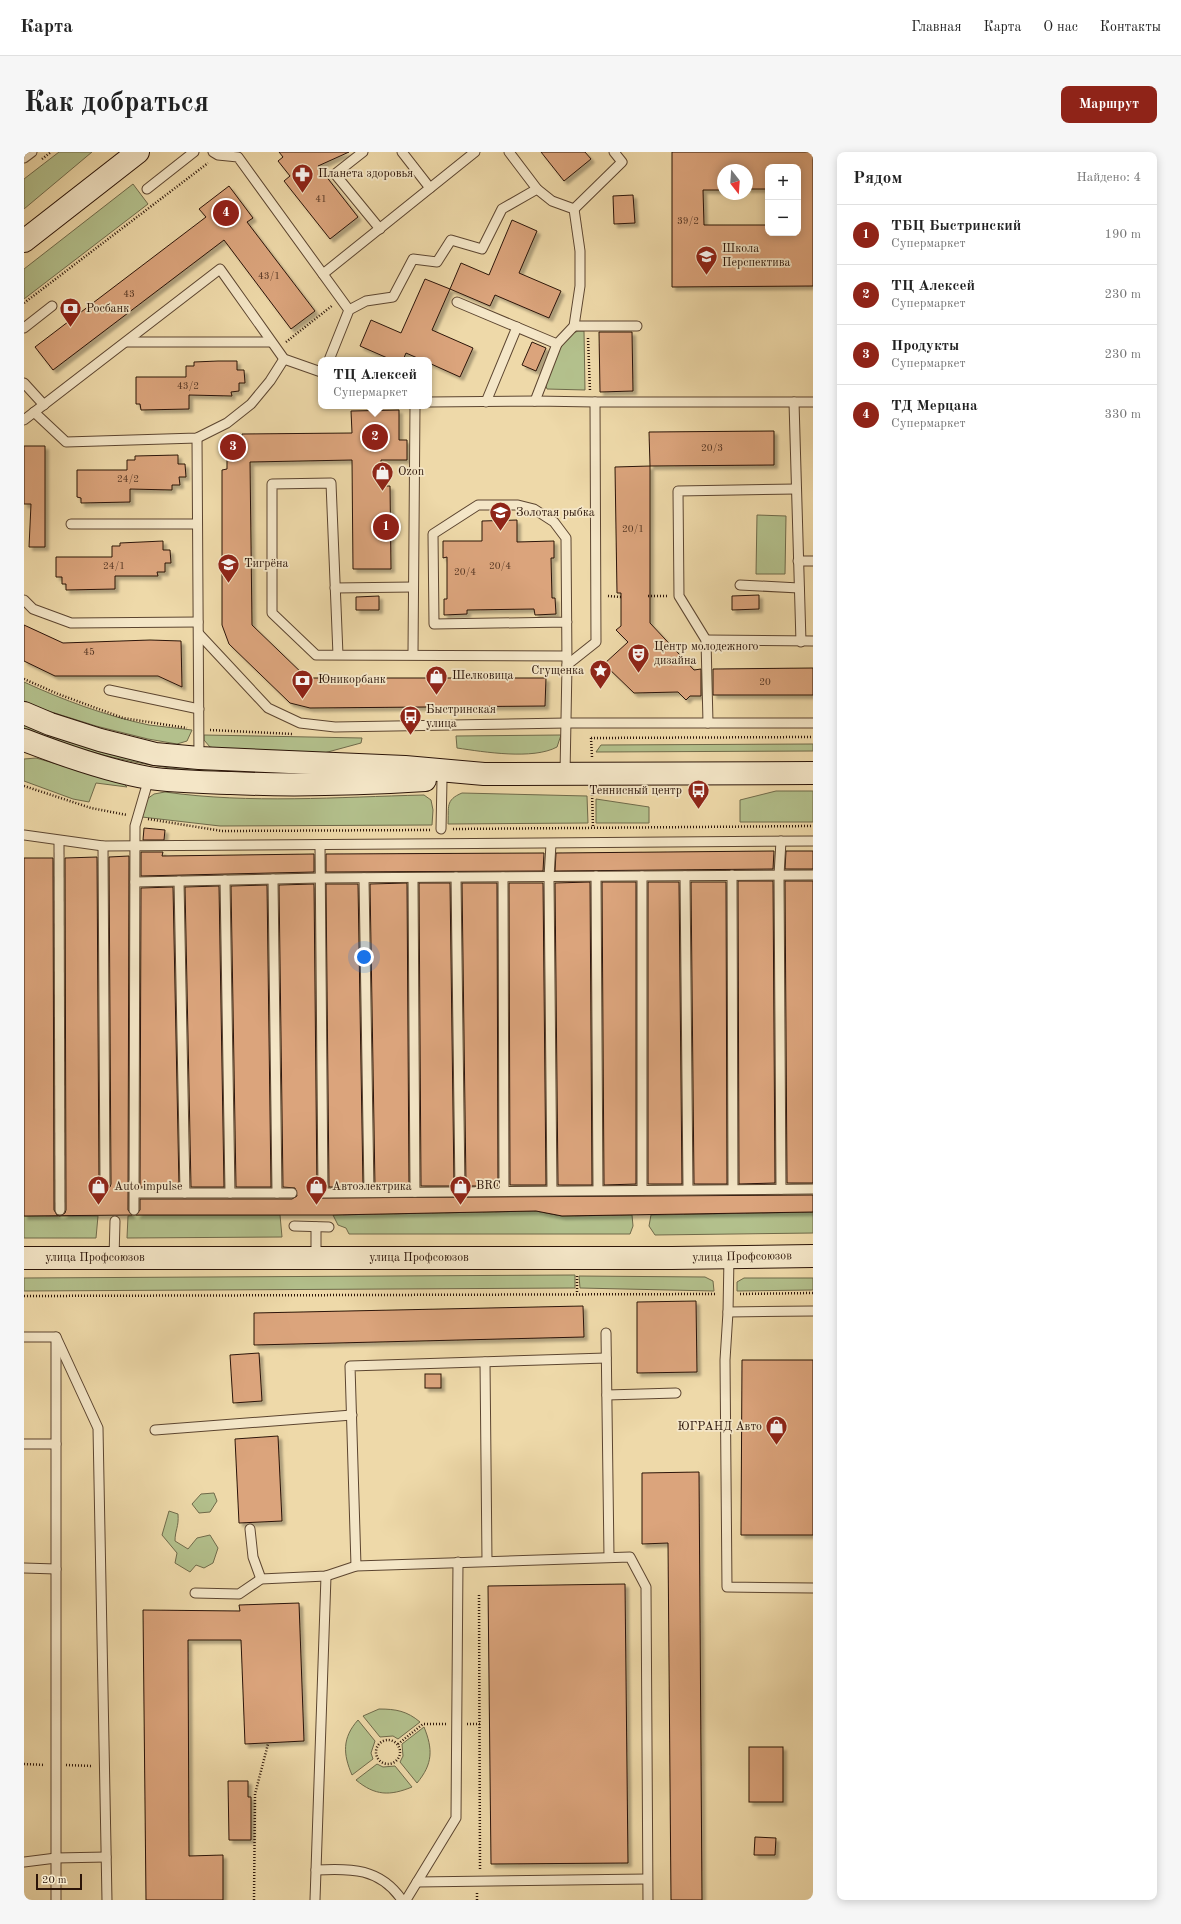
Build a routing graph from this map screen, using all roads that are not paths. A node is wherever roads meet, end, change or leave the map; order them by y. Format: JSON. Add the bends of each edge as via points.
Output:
{"nodes":[{"id":1,"x":32,"y":152,"type":"edge"},
{"id":2,"x":138,"y":152,"type":"edge"},
{"id":3,"x":194,"y":152,"type":"edge"},
{"id":4,"x":363,"y":152,"type":"edge"},
{"id":5,"x":402,"y":152,"type":"edge"},
{"id":6,"x":475,"y":152,"type":"edge"},
{"id":7,"x":509,"y":152,"type":"edge"},
{"id":8,"x":614,"y":152,"type":"edge"},
{"id":9,"x":215,"y":154,"type":"edge"},
{"id":10,"x":242,"y":155,"type":"edge"},
{"id":11,"x":24,"y":158,"type":"edge"},
{"id":12,"x":430,"y":188,"type":"junction"},
{"id":13,"x":147,"y":189,"type":"dead end"},
{"id":14,"x":537,"y":189,"type":"junction"},
{"id":15,"x":574,"y":209,"type":"junction"},
{"id":16,"x":380,"y":229,"type":"junction"},
{"id":17,"x":24,"y":241,"type":"edge"},
{"id":18,"x":323,"y":274,"type":"junction"},
{"id":19,"x":457,"y":302,"type":"dead end"},
{"id":20,"x":52,"y":306,"type":"dead end"},
{"id":21,"x":349,"y":310,"type":"junction"},
{"id":22,"x":574,"y":326,"type":"junction"},
{"id":23,"x":637,"y":326,"type":"dead end"},
{"id":24,"x":517,"y":327,"type":"junction"},
{"id":25,"x":24,"y":328,"type":"edge"},
{"id":26,"x":127,"y":342,"type":"junction"},
{"id":27,"x":271,"y":342,"type":"junction"},
{"id":28,"x":557,"y":344,"type":"junction"},
{"id":29,"x":330,"y":357,"type":"edge"},
{"id":30,"x":284,"y":358,"type":"junction"},
{"id":31,"x":318,"y":371,"type":"edge"},
{"id":32,"x":24,"y":383,"type":"edge"},
{"id":33,"x":535,"y":401,"type":"junction"},
{"id":34,"x":432,"y":402,"type":"edge"},
{"id":35,"x":486,"y":402,"type":"junction"},
{"id":36,"x":593,"y":402,"type":"junction"},
{"id":37,"x":794,"y":402,"type":"junction"},
{"id":38,"x":813,"y":402,"type":"edge"},
{"id":39,"x":44,"y":405,"type":"junction"},
{"id":40,"x":415,"y":409,"type":"edge"},
{"id":41,"x":34,"y":412,"type":"junction"},
{"id":42,"x":24,"y":420,"type":"edge"},
{"id":43,"x":197,"y":438,"type":"junction"},
{"id":44,"x":796,"y":490,"type":"junction"},
{"id":45,"x":72,"y":524,"type":"dead end"},
{"id":46,"x":197,"y":524,"type":"junction"},
{"id":47,"x":798,"y":561,"type":"junction"},
{"id":48,"x":813,"y":561,"type":"edge"},
{"id":49,"x":740,"y":585,"type":"dead end"},
{"id":50,"x":414,"y":587,"type":"junction"},
{"id":51,"x":335,"y":588,"type":"junction"},
{"id":52,"x":799,"y":588,"type":"junction"},
{"id":53,"x":24,"y":600,"type":"edge"},
{"id":54,"x":198,"y":622,"type":"junction"},
{"id":55,"x":566,"y":622,"type":"junction"},
{"id":56,"x":199,"y":634,"type":"junction"},
{"id":57,"x":706,"y":640,"type":"junction"},
{"id":58,"x":813,"y":641,"type":"edge"},
{"id":59,"x":801,"y":642,"type":"junction"},
{"id":60,"x":413,"y":654,"type":"junction"},
{"id":61,"x":338,"y":655,"type":"junction"},
{"id":62,"x":567,"y":660,"type":"junction"},
{"id":63,"x":108,"y":690,"type":"dead end"},
{"id":64,"x":199,"y":708,"type":"junction"},
{"id":65,"x":24,"y":713,"type":"edge"},
{"id":66,"x":567,"y":723,"type":"junction"},
{"id":67,"x":708,"y":723,"type":"junction"},
{"id":68,"x":813,"y":723,"type":"edge"},
{"id":69,"x":24,"y":740,"type":"edge"},
{"id":70,"x":199,"y":758,"type":"junction"},
{"id":71,"x":813,"y":773,"type":"edge"},
{"id":72,"x":484,"y":774,"type":"junction"},
{"id":73,"x":565,"y":774,"type":"junction"},
{"id":74,"x":149,"y":778,"type":"junction"},
{"id":75,"x":442,"y":780,"type":"junction"},
{"id":76,"x":441,"y":829,"type":"road end"},
{"id":77,"x":24,"y":835,"type":"edge"},
{"id":78,"x":59,"y":841,"type":"junction"},
{"id":79,"x":781,"y":841,"type":"junction"},
{"id":80,"x":813,"y":841,"type":"edge"},
{"id":81,"x":550,"y":844,"type":"junction"},
{"id":82,"x":103,"y":846,"type":"junction"},
{"id":83,"x":135,"y":846,"type":"junction"},
{"id":84,"x":320,"y":846,"type":"junction"},
{"id":85,"x":732,"y":875,"type":"junction"},
{"id":86,"x":779,"y":875,"type":"junction"},
{"id":87,"x":813,"y":875,"type":"edge"},
{"id":88,"x":596,"y":876,"type":"junction"},
{"id":89,"x":642,"y":876,"type":"junction"},
{"id":90,"x":685,"y":876,"type":"junction"},
{"id":91,"x":456,"y":877,"type":"junction"},
{"id":92,"x":503,"y":877,"type":"junction"},
{"id":93,"x":549,"y":877,"type":"junction"},
{"id":94,"x":320,"y":878,"type":"junction"},
{"id":95,"x":364,"y":878,"type":"junction"},
{"id":96,"x":413,"y":878,"type":"junction"},
{"id":97,"x":273,"y":879,"type":"junction"},
{"id":98,"x":225,"y":880,"type":"junction"},
{"id":99,"x":178,"y":881,"type":"junction"},
{"id":100,"x":135,"y":882,"type":"junction"},
{"id":101,"x":106,"y":1184,"type":"dead end"},
{"id":102,"x":688,"y":1189,"type":"junction"},
{"id":103,"x":733,"y":1189,"type":"junction"},
{"id":104,"x":781,"y":1189,"type":"junction"},
{"id":105,"x":813,"y":1189,"type":"edge"},
{"id":106,"x":504,"y":1190,"type":"junction"},
{"id":107,"x":552,"y":1190,"type":"junction"},
{"id":108,"x":598,"y":1190,"type":"junction"},
{"id":109,"x":642,"y":1190,"type":"junction"},
{"id":110,"x":460,"y":1191,"type":"junction"},
{"id":111,"x":369,"y":1192,"type":"junction"},
{"id":112,"x":415,"y":1192,"type":"junction"},
{"id":113,"x":134,"y":1193,"type":"junction"},
{"id":114,"x":185,"y":1193,"type":"junction"},
{"id":115,"x":230,"y":1193,"type":"junction"},
{"id":116,"x":277,"y":1193,"type":"junction"},
{"id":117,"x":292,"y":1193,"type":"dead end"},
{"id":118,"x":60,"y":1210,"type":"dead end"},
{"id":119,"x":134,"y":1210,"type":"dead end"},
{"id":120,"x":114,"y":1221,"type":"dead end"},
{"id":121,"x":294,"y":1226,"type":"dead end"},
{"id":122,"x":316,"y":1227,"type":"junction"},
{"id":123,"x":329,"y":1227,"type":"dead end"},
{"id":124,"x":813,"y":1256,"type":"edge"},
{"id":125,"x":729,"y":1257,"type":"junction"},
{"id":126,"x":24,"y":1258,"type":"edge"},
{"id":127,"x":114,"y":1258,"type":"junction"},
{"id":128,"x":316,"y":1258,"type":"junction"},
{"id":129,"x":813,"y":1311,"type":"edge"},
{"id":130,"x":728,"y":1312,"type":"junction"},
{"id":131,"x":606,"y":1333,"type":"dead end"},
{"id":132,"x":24,"y":1337,"type":"edge"},
{"id":133,"x":56,"y":1337,"type":"junction"},
{"id":134,"x":606,"y":1358,"type":"junction"},
{"id":135,"x":485,"y":1362,"type":"junction"},
{"id":136,"x":676,"y":1393,"type":"dead end"},
{"id":137,"x":607,"y":1395,"type":"junction"},
{"id":138,"x":352,"y":1415,"type":"junction"},
{"id":139,"x":155,"y":1430,"type":"dead end"},
{"id":140,"x":24,"y":1444,"type":"edge"},
{"id":141,"x":56,"y":1444,"type":"junction"},
{"id":142,"x":250,"y":1529,"type":"dead end"},
{"id":143,"x":609,"y":1557,"type":"junction"},
{"id":144,"x":487,"y":1561,"type":"junction"},
{"id":145,"x":458,"y":1562,"type":"junction"},
{"id":146,"x":356,"y":1566,"type":"junction"},
{"id":147,"x":24,"y":1568,"type":"edge"},
{"id":148,"x":56,"y":1569,"type":"junction"},
{"id":149,"x":326,"y":1576,"type":"junction"},
{"id":150,"x":261,"y":1579,"type":"junction"},
{"id":151,"x":813,"y":1588,"type":"edge"},
{"id":152,"x":195,"y":1593,"type":"dead end"},
{"id":153,"x":106,"y":1857,"type":"junction"},
{"id":154,"x":56,"y":1858,"type":"junction"},
{"id":155,"x":24,"y":1862,"type":"edge"},
{"id":156,"x":316,"y":1870,"type":"junction"},
{"id":157,"x":647,"y":1879,"type":"junction"},
{"id":158,"x":417,"y":1882,"type":"junction"},
{"id":159,"x":56,"y":1900,"type":"edge"},
{"id":160,"x":107,"y":1900,"type":"edge"},
{"id":161,"x":315,"y":1900,"type":"edge"},
{"id":162,"x":402,"y":1900,"type":"edge"},
{"id":163,"x":406,"y":1900,"type":"edge"},
{"id":164,"x":648,"y":1900,"type":"edge"}],
"edges":[{"from":1,"to":11,"type":"lane"},
{"from":2,"to":17,"type":"main road"},
{"from":3,"to":13,"type":"lane"},
{"from":4,"to":16,"type":"lane","via":[[335,174]]},
{"from":5,"to":12,"type":"lane"},
{"from":6,"to":12,"type":"lane"},
{"from":7,"to":14,"type":"lane"},
{"from":8,"to":15,"type":"lane","via":[[622,162]]},
{"from":9,"to":10,"type":"lane"},
{"from":10,"to":18,"type":"lane"},
{"from":12,"to":16,"type":"lane"},
{"from":14,"to":15,"type":"lane","via":[[552,201]]},
{"from":14,"to":21,"type":"lane","via":[[502,209],[482,249],[451,240],[437,262],[413,259],[393,297],[366,301]]},
{"from":15,"to":22,"type":"lane","via":[[580,251],[580,286]]},
{"from":16,"to":18,"type":"lane"},
{"from":18,"to":21,"type":"lane"},
{"from":19,"to":24,"type":"lane"},
{"from":20,"to":25,"type":"lane"},
{"from":21,"to":29,"type":"lane"},
{"from":22,"to":23,"type":"lane"},
{"from":22,"to":28,"type":"lane"},
{"from":24,"to":28,"type":"lane"},
{"from":24,"to":35,"type":"lane"},
{"from":26,"to":27,"type":"lane"},
{"from":26,"to":27,"type":"lane","via":[[220,270]]},
{"from":26,"to":39,"type":"lane"},
{"from":27,"to":30,"type":"lane"},
{"from":28,"to":33,"type":"lane"},
{"from":30,"to":31,"type":"lane"},
{"from":30,"to":43,"type":"lane","via":[[270,381],[251,404],[227,423]]},
{"from":32,"to":39,"type":"lane"},
{"from":33,"to":35,"type":"lane"},
{"from":33,"to":36,"type":"lane"},
{"from":34,"to":35,"type":"lane"},
{"from":36,"to":37,"type":"lane"},
{"from":36,"to":62,"type":"lane","via":[[596,642]]},
{"from":37,"to":38,"type":"lane"},
{"from":37,"to":44,"type":"lane"},
{"from":39,"to":41,"type":"lane"},
{"from":40,"to":50,"type":"lane"},
{"from":41,"to":42,"type":"lane"},
{"from":41,"to":43,"type":"lane","via":[[66,442]]},
{"from":43,"to":46,"type":"lane"},
{"from":44,"to":47,"type":"lane"},
{"from":44,"to":57,"type":"lane","via":[[678,491],[679,596]]},
{"from":45,"to":46,"type":"lane"},
{"from":46,"to":54,"type":"lane"},
{"from":47,"to":48,"type":"lane"},
{"from":47,"to":52,"type":"lane"},
{"from":49,"to":52,"type":"lane"},
{"from":50,"to":51,"type":"lane"},
{"from":50,"to":60,"type":"lane"},
{"from":51,"to":61,"type":"lane"},
{"from":51,"to":61,"type":"lane","via":[[331,483],[272,484],[272,613],[316,655]]},
{"from":52,"to":59,"type":"lane"},
{"from":53,"to":54,"type":"lane","via":[[33,609],[71,623]]},
{"from":54,"to":56,"type":"lane"},
{"from":55,"to":55,"type":"lane","via":[[566,538],[554,522],[534,509],[518,505],[478,505],[433,534],[434,624]]},
{"from":55,"to":62,"type":"lane"},
{"from":56,"to":64,"type":"lane"},
{"from":56,"to":66,"type":"lane","via":[[268,708],[300,723],[335,727]]},
{"from":57,"to":59,"type":"lane"},
{"from":57,"to":67,"type":"lane"},
{"from":58,"to":59,"type":"lane"},
{"from":60,"to":61,"type":"lane"},
{"from":60,"to":62,"type":"lane"},
{"from":62,"to":66,"type":"lane"},
{"from":63,"to":64,"type":"lane"},
{"from":64,"to":70,"type":"lane"},
{"from":65,"to":70,"type":"main road","via":[[100,740],[155,754]]},
{"from":66,"to":67,"type":"lane"},
{"from":66,"to":73,"type":"lane"},
{"from":67,"to":68,"type":"lane"},
{"from":69,"to":74,"type":"main road","via":[[88,762]]},
{"from":70,"to":72,"type":"main road","via":[[368,765]]},
{"from":71,"to":73,"type":"main road"},
{"from":72,"to":73,"type":"main road"},
{"from":72,"to":75,"type":"main road"},
{"from":74,"to":75,"type":"main road","via":[[252,784],[340,785]]},
{"from":74,"to":83,"type":"lane","via":[[135,826]]},
{"from":75,"to":76,"type":"lane"},
{"from":77,"to":78,"type":"lane"},
{"from":78,"to":82,"type":"lane"},
{"from":78,"to":118,"type":"lane"},
{"from":79,"to":80,"type":"lane"},
{"from":79,"to":81,"type":"lane"},
{"from":79,"to":86,"type":"lane"},
{"from":81,"to":84,"type":"lane"},
{"from":81,"to":93,"type":"lane"},
{"from":82,"to":83,"type":"lane"},
{"from":82,"to":101,"type":"lane"},
{"from":83,"to":84,"type":"lane"},
{"from":83,"to":100,"type":"lane"},
{"from":84,"to":94,"type":"lane"},
{"from":85,"to":86,"type":"lane"},
{"from":85,"to":90,"type":"lane"},
{"from":85,"to":103,"type":"lane"},
{"from":86,"to":87,"type":"lane"},
{"from":86,"to":104,"type":"lane"},
{"from":88,"to":89,"type":"lane"},
{"from":88,"to":93,"type":"lane"},
{"from":88,"to":108,"type":"lane"},
{"from":89,"to":90,"type":"lane"},
{"from":89,"to":109,"type":"lane"},
{"from":90,"to":102,"type":"lane"},
{"from":91,"to":92,"type":"lane"},
{"from":91,"to":96,"type":"lane"},
{"from":91,"to":110,"type":"lane"},
{"from":92,"to":93,"type":"lane"},
{"from":92,"to":106,"type":"lane"},
{"from":93,"to":107,"type":"lane"},
{"from":94,"to":95,"type":"lane"},
{"from":94,"to":97,"type":"lane"},
{"from":94,"to":111,"type":"lane","via":[[323,1193]]},
{"from":95,"to":96,"type":"lane"},
{"from":95,"to":111,"type":"lane"},
{"from":96,"to":112,"type":"lane"},
{"from":97,"to":98,"type":"lane"},
{"from":97,"to":116,"type":"lane"},
{"from":98,"to":99,"type":"lane"},
{"from":98,"to":115,"type":"lane"},
{"from":99,"to":100,"type":"lane"},
{"from":99,"to":114,"type":"lane"},
{"from":100,"to":113,"type":"lane"},
{"from":102,"to":103,"type":"lane"},
{"from":102,"to":109,"type":"lane"},
{"from":103,"to":104,"type":"lane"},
{"from":104,"to":105,"type":"lane"},
{"from":106,"to":107,"type":"lane"},
{"from":106,"to":110,"type":"lane"},
{"from":107,"to":108,"type":"lane"},
{"from":108,"to":109,"type":"lane"},
{"from":110,"to":112,"type":"lane"},
{"from":111,"to":112,"type":"lane"},
{"from":113,"to":114,"type":"lane"},
{"from":113,"to":119,"type":"lane"},
{"from":114,"to":115,"type":"lane"},
{"from":115,"to":116,"type":"lane"},
{"from":116,"to":117,"type":"lane"},
{"from":120,"to":127,"type":"lane"},
{"from":121,"to":122,"type":"lane"},
{"from":122,"to":123,"type":"lane"},
{"from":122,"to":128,"type":"lane"},
{"from":124,"to":125,"type":"main road","name":"улица Профсоюзов"},
{"from":125,"to":128,"type":"main road","name":"улица Профсоюзов"},
{"from":125,"to":130,"type":"lane"},
{"from":126,"to":127,"type":"main road","name":"улица Профсоюзов"},
{"from":127,"to":128,"type":"main road","name":"улица Профсоюзов"},
{"from":129,"to":130,"type":"lane"},
{"from":130,"to":151,"type":"lane","via":[[724,1360],[727,1587]]},
{"from":131,"to":134,"type":"lane"},
{"from":132,"to":133,"type":"lane"},
{"from":133,"to":141,"type":"lane"},
{"from":133,"to":153,"type":"lane","via":[[98,1428]]},
{"from":134,"to":135,"type":"lane"},
{"from":134,"to":137,"type":"lane"},
{"from":135,"to":138,"type":"lane","via":[[350,1366]]},
{"from":135,"to":144,"type":"lane"},
{"from":136,"to":137,"type":"lane"},
{"from":137,"to":143,"type":"lane"},
{"from":138,"to":139,"type":"lane"},
{"from":138,"to":146,"type":"lane"},
{"from":140,"to":141,"type":"lane"},
{"from":141,"to":148,"type":"lane"},
{"from":142,"to":150,"type":"lane","via":[[253,1557]]},
{"from":143,"to":144,"type":"lane"},
{"from":143,"to":157,"type":"lane","via":[[630,1556],[646,1587]]},
{"from":144,"to":145,"type":"lane"},
{"from":145,"to":146,"type":"lane"},
{"from":145,"to":158,"type":"lane","via":[[456,1818]]},
{"from":146,"to":149,"type":"lane"},
{"from":147,"to":148,"type":"lane"},
{"from":148,"to":154,"type":"lane"},
{"from":149,"to":150,"type":"lane"},
{"from":149,"to":156,"type":"lane"},
{"from":150,"to":152,"type":"lane","via":[[239,1594]]},
{"from":153,"to":154,"type":"lane"},
{"from":153,"to":160,"type":"lane"},
{"from":154,"to":155,"type":"lane"},
{"from":154,"to":159,"type":"lane"},
{"from":156,"to":161,"type":"lane"},
{"from":156,"to":162,"type":"lane","via":[[361,1871],[381,1878],[394,1887]]},
{"from":157,"to":158,"type":"lane"},
{"from":157,"to":164,"type":"lane"},
{"from":158,"to":163,"type":"lane"}]}
